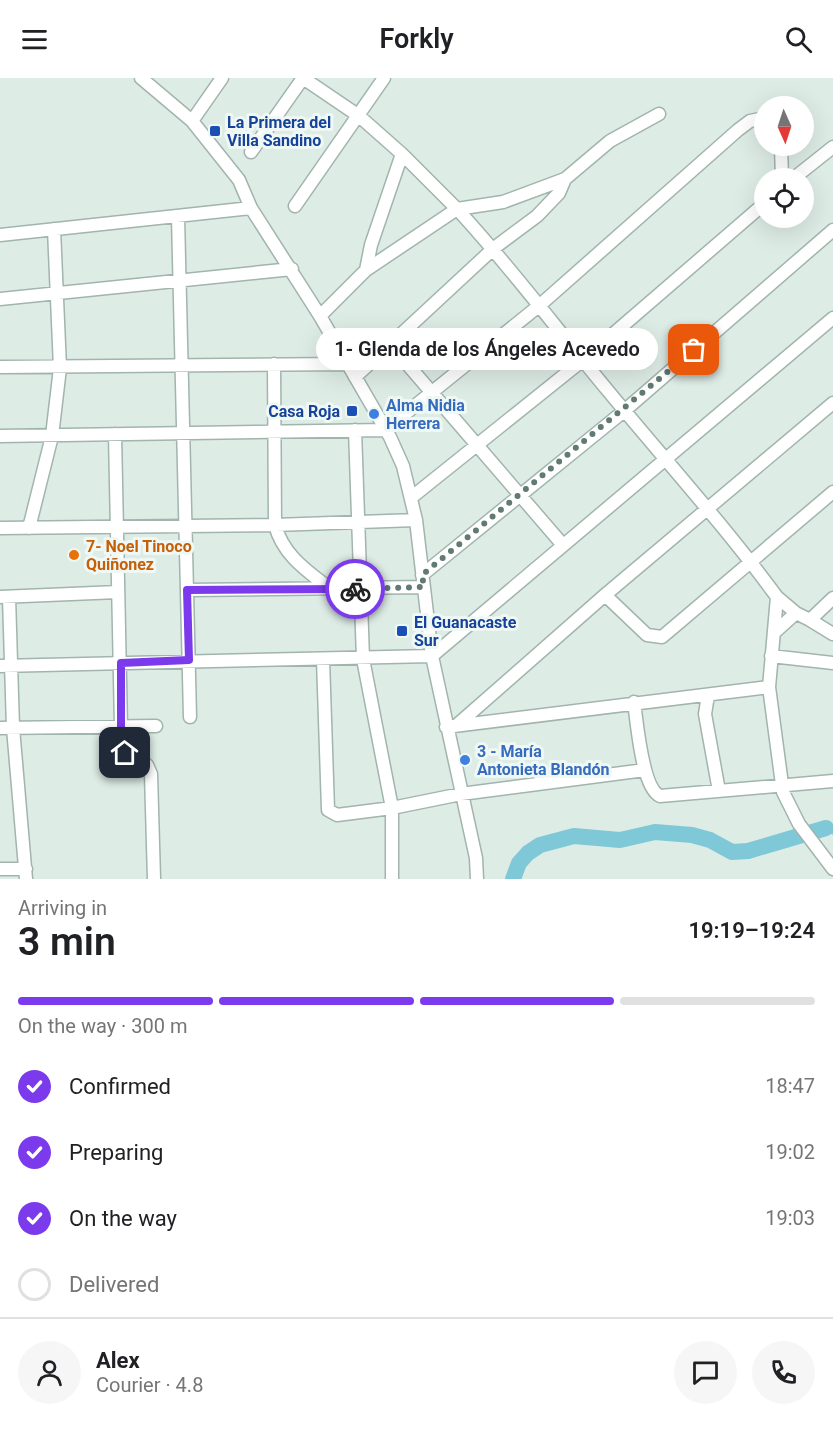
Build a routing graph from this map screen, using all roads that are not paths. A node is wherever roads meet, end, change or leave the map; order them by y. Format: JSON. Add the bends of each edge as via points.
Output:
{"nodes":[{"id":1,"x":141,"y":78,"type":"edge"},
{"id":2,"x":222,"y":78,"type":"edge"},
{"id":3,"x":303,"y":78,"type":"edge"},
{"id":4,"x":384,"y":78,"type":"edge"},
{"id":5,"x":658,"y":114,"type":"dead end"},
{"id":6,"x":359,"y":116,"type":"junction"},
{"id":7,"x":754,"y":120,"type":"edge"},
{"id":8,"x":192,"y":121,"type":"junction"},
{"id":9,"x":831,"y":151,"type":"edge"},
{"id":10,"x":251,"y":152,"type":"dead end"},
{"id":11,"x":402,"y":154,"type":"junction"},
{"id":12,"x":807,"y":168,"type":"edge"},
{"id":13,"x":565,"y":179,"type":"junction"},
{"id":14,"x":295,"y":206,"type":"dead end"},
{"id":15,"x":251,"y":208,"type":"junction"},
{"id":16,"x":457,"y":209,"type":"junction"},
{"id":17,"x":754,"y":212,"type":"edge"},
{"id":18,"x":178,"y":217,"type":"junction"},
{"id":19,"x":54,"y":230,"type":"junction"},
{"id":20,"x":833,"y":230,"type":"edge"},
{"id":21,"x":0,"y":235,"type":"edge"},
{"id":22,"x":494,"y":248,"type":"junction"},
{"id":23,"x":292,"y":268,"type":"junction"},
{"id":24,"x":366,"y":270,"type":"junction"},
{"id":25,"x":179,"y":281,"type":"junction"},
{"id":26,"x":58,"y":292,"type":"junction"},
{"id":27,"x":0,"y":299,"type":"edge"},
{"id":28,"x":540,"y":305,"type":"junction"},
{"id":29,"x":320,"y":316,"type":"junction"},
{"id":30,"x":833,"y":318,"type":"edge"},
{"id":31,"x":390,"y":344,"type":"junction"},
{"id":32,"x":583,"y":360,"type":"junction"},
{"id":33,"x":274,"y":364,"type":"junction"},
{"id":34,"x":348,"y":364,"type":"junction"},
{"id":35,"x":182,"y":366,"type":"junction"},
{"id":36,"x":0,"y":367,"type":"edge"},
{"id":37,"x":60,"y":368,"type":"junction"},
{"id":38,"x":355,"y":377,"type":"junction"},
{"id":39,"x":433,"y":392,"type":"junction"},
{"id":40,"x":833,"y":403,"type":"edge"},
{"id":41,"x":624,"y":411,"type":"junction"},
{"id":42,"x":355,"y":430,"type":"junction"},
{"id":43,"x":385,"y":430,"type":"junction"},
{"id":44,"x":274,"y":431,"type":"junction"},
{"id":45,"x":184,"y":432,"type":"junction"},
{"id":46,"x":115,"y":434,"type":"junction"},
{"id":47,"x":0,"y":436,"type":"edge"},
{"id":48,"x":52,"y":436,"type":"junction"},
{"id":49,"x":477,"y":443,"type":"junction"},
{"id":50,"x":667,"y":460,"type":"junction"},
{"id":51,"x":833,"y":492,"type":"edge"},
{"id":52,"x":412,"y":496,"type":"junction"},
{"id":53,"x":519,"y":496,"type":"junction"},
{"id":54,"x":708,"y":508,"type":"junction"},
{"id":55,"x":416,"y":520,"type":"junction"},
{"id":56,"x":357,"y":521,"type":"junction"},
{"id":57,"x":186,"y":525,"type":"junction"},
{"id":58,"x":275,"y":525,"type":"junction"},
{"id":59,"x":117,"y":527,"type":"junction"},
{"id":60,"x":0,"y":528,"type":"edge"},
{"id":61,"x":29,"y":528,"type":"junction"},
{"id":62,"x":562,"y":544,"type":"junction"},
{"id":63,"x":752,"y":563,"type":"junction"},
{"id":64,"x":423,"y":581,"type":"junction"},
{"id":65,"x":330,"y":588,"type":"junction"},
{"id":66,"x":360,"y":589,"type":"junction"},
{"id":67,"x":187,"y":590,"type":"junction"},
{"id":68,"x":118,"y":592,"type":"junction"},
{"id":69,"x":605,"y":595,"type":"junction"},
{"id":70,"x":5,"y":597,"type":"edge"},
{"id":71,"x":777,"y":597,"type":"junction"},
{"id":72,"x":833,"y":598,"type":"edge"},
{"id":73,"x":796,"y":614,"type":"junction"},
{"id":74,"x":810,"y":620,"type":"junction"},
{"id":75,"x":775,"y":632,"type":"junction"},
{"id":76,"x":833,"y":634,"type":"edge"},
{"id":77,"x":432,"y":656,"type":"junction"},
{"id":78,"x":771,"y":656,"type":"junction"},
{"id":79,"x":363,"y":658,"type":"junction"},
{"id":80,"x":322,"y":659,"type":"junction"},
{"id":81,"x":189,"y":660,"type":"junction"},
{"id":82,"x":121,"y":663,"type":"junction"},
{"id":83,"x":833,"y":663,"type":"edge"},
{"id":84,"x":6,"y":665,"type":"edge"},
{"id":85,"x":769,"y":687,"type":"junction"},
{"id":86,"x":708,"y":694,"type":"junction"},
{"id":87,"x":691,"y":696,"type":"junction"},
{"id":88,"x":634,"y":702,"type":"junction"},
{"id":89,"x":705,"y":714,"type":"junction"},
{"id":90,"x":190,"y":717,"type":"dead end"},
{"id":91,"x":156,"y":726,"type":"dead end"},
{"id":92,"x":121,"y":727,"type":"junction"},
{"id":93,"x":451,"y":727,"type":"junction"},
{"id":94,"x":6,"y":728,"type":"edge"},
{"id":95,"x":645,"y":770,"type":"junction"},
{"id":96,"x":833,"y":781,"type":"edge"},
{"id":97,"x":782,"y":786,"type":"junction"},
{"id":98,"x":719,"y":791,"type":"junction"},
{"id":99,"x":461,"y":794,"type":"junction"},
{"id":100,"x":392,"y":808,"type":"junction"},
{"id":101,"x":0,"y":869,"type":"edge"},
{"id":102,"x":833,"y":869,"type":"edge"},
{"id":103,"x":26,"y":874,"type":"edge"},
{"id":104,"x":154,"y":879,"type":"edge"},
{"id":105,"x":392,"y":879,"type":"edge"},
{"id":106,"x":477,"y":879,"type":"edge"}],
"edges":[{"from":1,"to":8,"type":"street"},
{"from":2,"to":8,"type":"street"},
{"from":3,"to":6,"type":"street"},
{"from":3,"to":10,"type":"street"},
{"from":4,"to":6,"type":"street"},
{"from":5,"to":13,"type":"street","via":[[610,141]]},
{"from":6,"to":11,"type":"street"},
{"from":6,"to":14,"type":"street"},
{"from":7,"to":28,"type":"street","via":[[738,130]]},
{"from":8,"to":15,"type":"street","via":[[239,180]]},
{"from":9,"to":12,"type":"street"},
{"from":11,"to":16,"type":"street"},
{"from":11,"to":24,"type":"street"},
{"from":13,"to":16,"type":"street","via":[[503,202]]},
{"from":13,"to":22,"type":"street","via":[[560,193],[537,216]]},
{"from":15,"to":18,"type":"street"},
{"from":15,"to":23,"type":"street"},
{"from":16,"to":22,"type":"street"},
{"from":16,"to":24,"type":"street"},
{"from":17,"to":32,"type":"street"},
{"from":18,"to":19,"type":"street"},
{"from":18,"to":25,"type":"street"},
{"from":19,"to":21,"type":"street"},
{"from":19,"to":26,"type":"street"},
{"from":20,"to":41,"type":"street"},
{"from":22,"to":28,"type":"street"},
{"from":22,"to":31,"type":"street"},
{"from":23,"to":25,"type":"street"},
{"from":23,"to":29,"type":"street"},
{"from":24,"to":29,"type":"street"},
{"from":25,"to":26,"type":"street"},
{"from":25,"to":35,"type":"street"},
{"from":26,"to":27,"type":"street"},
{"from":26,"to":37,"type":"street"},
{"from":28,"to":32,"type":"street"},
{"from":28,"to":39,"type":"street"},
{"from":29,"to":34,"type":"street"},
{"from":30,"to":50,"type":"street"},
{"from":31,"to":38,"type":"street"},
{"from":31,"to":39,"type":"street"},
{"from":32,"to":41,"type":"street"},
{"from":32,"to":49,"type":"street"},
{"from":33,"to":34,"type":"street"},
{"from":33,"to":35,"type":"street"},
{"from":33,"to":44,"type":"street"},
{"from":34,"to":38,"type":"street"},
{"from":35,"to":37,"type":"street"},
{"from":35,"to":45,"type":"street"},
{"from":36,"to":37,"type":"street"},
{"from":37,"to":48,"type":"street"},
{"from":38,"to":43,"type":"street"},
{"from":39,"to":43,"type":"street"},
{"from":39,"to":49,"type":"street"},
{"from":40,"to":54,"type":"street"},
{"from":41,"to":50,"type":"street"},
{"from":41,"to":53,"type":"street"},
{"from":42,"to":43,"type":"street"},
{"from":42,"to":44,"type":"street"},
{"from":42,"to":56,"type":"street"},
{"from":43,"to":52,"type":"street","via":[[403,466]]},
{"from":44,"to":45,"type":"street"},
{"from":44,"to":58,"type":"street"},
{"from":45,"to":46,"type":"street"},
{"from":45,"to":57,"type":"street"},
{"from":46,"to":48,"type":"street"},
{"from":46,"to":59,"type":"street"},
{"from":47,"to":48,"type":"street"},
{"from":48,"to":61,"type":"street"},
{"from":49,"to":52,"type":"street"},
{"from":49,"to":53,"type":"street"},
{"from":50,"to":54,"type":"street"},
{"from":50,"to":62,"type":"street"},
{"from":51,"to":63,"type":"street"},
{"from":52,"to":55,"type":"street"},
{"from":53,"to":62,"type":"street"},
{"from":53,"to":64,"type":"street"},
{"from":54,"to":63,"type":"street"},
{"from":54,"to":69,"type":"street"},
{"from":55,"to":56,"type":"street"},
{"from":55,"to":64,"type":"street"},
{"from":56,"to":58,"type":"street"},
{"from":56,"to":66,"type":"street"},
{"from":57,"to":58,"type":"street"},
{"from":57,"to":59,"type":"street"},
{"from":57,"to":67,"type":"street"},
{"from":58,"to":65,"type":"street","via":[[279,541],[290,556]]},
{"from":59,"to":61,"type":"street"},
{"from":59,"to":68,"type":"street"},
{"from":60,"to":61,"type":"street"},
{"from":62,"to":77,"type":"street"},
{"from":63,"to":69,"type":"street","via":[[662,637],[647,636]]},
{"from":63,"to":71,"type":"street"},
{"from":64,"to":66,"type":"street"},
{"from":64,"to":77,"type":"street"},
{"from":65,"to":66,"type":"street"},
{"from":65,"to":67,"type":"street"},
{"from":66,"to":79,"type":"street"},
{"from":67,"to":81,"type":"street"},
{"from":68,"to":70,"type":"street"},
{"from":68,"to":82,"type":"street"},
{"from":69,"to":93,"type":"street"},
{"from":70,"to":84,"type":"street"},
{"from":71,"to":73,"type":"street"},
{"from":71,"to":75,"type":"street"},
{"from":72,"to":74,"type":"street"},
{"from":73,"to":74,"type":"street"},
{"from":73,"to":75,"type":"street"},
{"from":74,"to":76,"type":"street"},
{"from":75,"to":78,"type":"street"},
{"from":77,"to":79,"type":"street"},
{"from":77,"to":93,"type":"street"},
{"from":78,"to":83,"type":"street"},
{"from":78,"to":85,"type":"street"},
{"from":79,"to":80,"type":"street"},
{"from":79,"to":100,"type":"street"},
{"from":80,"to":81,"type":"street"},
{"from":80,"to":100,"type":"street","via":[[328,810],[338,815]]},
{"from":81,"to":82,"type":"street"},
{"from":81,"to":90,"type":"street"},
{"from":82,"to":84,"type":"street"},
{"from":82,"to":92,"type":"street"},
{"from":84,"to":94,"type":"street"},
{"from":85,"to":86,"type":"street"},
{"from":85,"to":97,"type":"street"},
{"from":86,"to":87,"type":"street"},
{"from":86,"to":89,"type":"street"},
{"from":87,"to":88,"type":"street"},
{"from":87,"to":89,"type":"street"},
{"from":88,"to":93,"type":"street"},
{"from":88,"to":95,"type":"street"},
{"from":89,"to":98,"type":"street"},
{"from":91,"to":92,"type":"street"},
{"from":92,"to":94,"type":"street"},
{"from":92,"to":104,"type":"street","via":[[125,753],[147,765],[151,774]]},
{"from":93,"to":99,"type":"street"},
{"from":94,"to":103,"type":"street"},
{"from":95,"to":98,"type":"street","via":[[652,791],[660,796]]},
{"from":95,"to":99,"type":"street"},
{"from":96,"to":97,"type":"street"},
{"from":97,"to":98,"type":"street"},
{"from":97,"to":102,"type":"street","via":[[799,824]]},
{"from":99,"to":100,"type":"street"},
{"from":99,"to":106,"type":"street"},
{"from":100,"to":105,"type":"street"},
{"from":101,"to":103,"type":"street"}]}
